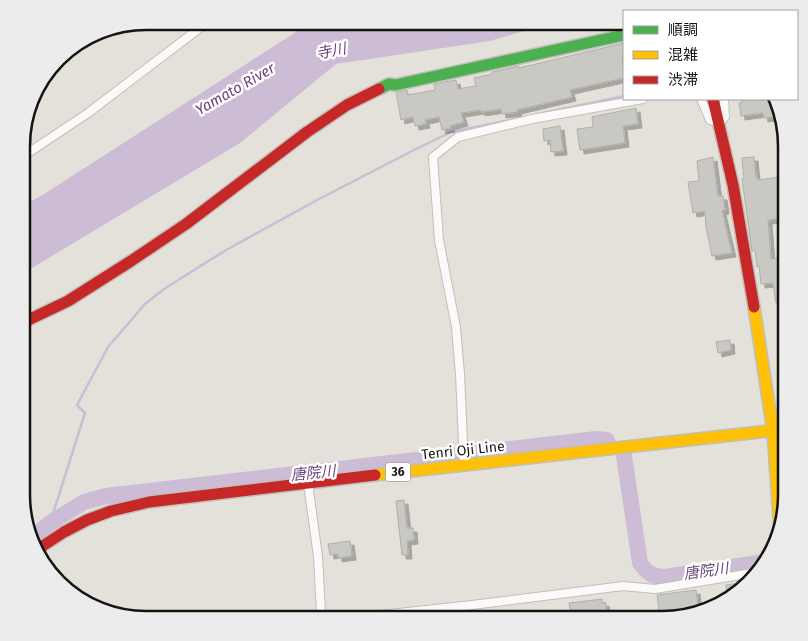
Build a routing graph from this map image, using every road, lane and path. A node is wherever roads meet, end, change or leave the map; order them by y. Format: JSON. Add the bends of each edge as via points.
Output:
{"nodes":[{"id":1,"x":197,"y":30,"type":"edge"},
{"id":2,"x":623,"y":35,"type":"edge"},
{"id":3,"x":637,"y":100,"type":"edge"},
{"id":4,"x":702,"y":100,"type":"edge"},
{"id":5,"x":713,"y":100,"type":"edge"},
{"id":6,"x":724,"y":100,"type":"edge"},
{"id":7,"x":718,"y":123,"type":"junction"},
{"id":8,"x":30,"y":152,"type":"edge"},
{"id":9,"x":30,"y":319,"type":"edge"},
{"id":10,"x":778,"y":430,"type":"edge"},
{"id":11,"x":773,"y":431,"type":"junction"},
{"id":12,"x":464,"y":465,"type":"junction"},
{"id":13,"x":308,"y":482,"type":"junction"},
{"id":14,"x":778,"y":502,"type":"edge"},
{"id":15,"x":42,"y":546,"type":"edge"},
{"id":16,"x":746,"y":574,"type":"edge"},
{"id":17,"x":321,"y":611,"type":"edge"},
{"id":18,"x":417,"y":611,"type":"edge"}],
"edges":[{"from":1,"to":8,"type":"street","via":[[88,113]]},
{"from":2,"to":9,"type":"street","via":[[389,84],[347,105],[307,132],[186,224],[131,261],[68,302]]},
{"from":3,"to":12,"type":"street","via":[[532,119],[458,137],[432,157],[439,240],[456,326]]},
{"from":4,"to":7,"type":"street","via":[[710,120]]},
{"from":5,"to":7,"type":"street"},
{"from":6,"to":7,"type":"street","via":[[724,117]]},
{"from":7,"to":11,"type":"street","via":[[733,185]]},
{"from":10,"to":11,"type":"street","name":"Tenri Oji Line","number":"36"},
{"from":11,"to":12,"type":"street","name":"Tenri Oji Line","number":"36"},
{"from":11,"to":14,"type":"street"},
{"from":12,"to":13,"type":"street","name":"Tenri Oji Line","number":"36"},
{"from":13,"to":15,"type":"street","name":"Tenri Oji Line","number":"36","via":[[161,499],[128,506],[66,530]]},
{"from":13,"to":17,"type":"street"},
{"from":16,"to":18,"type":"street","via":[[655,589],[623,586]]}]}
